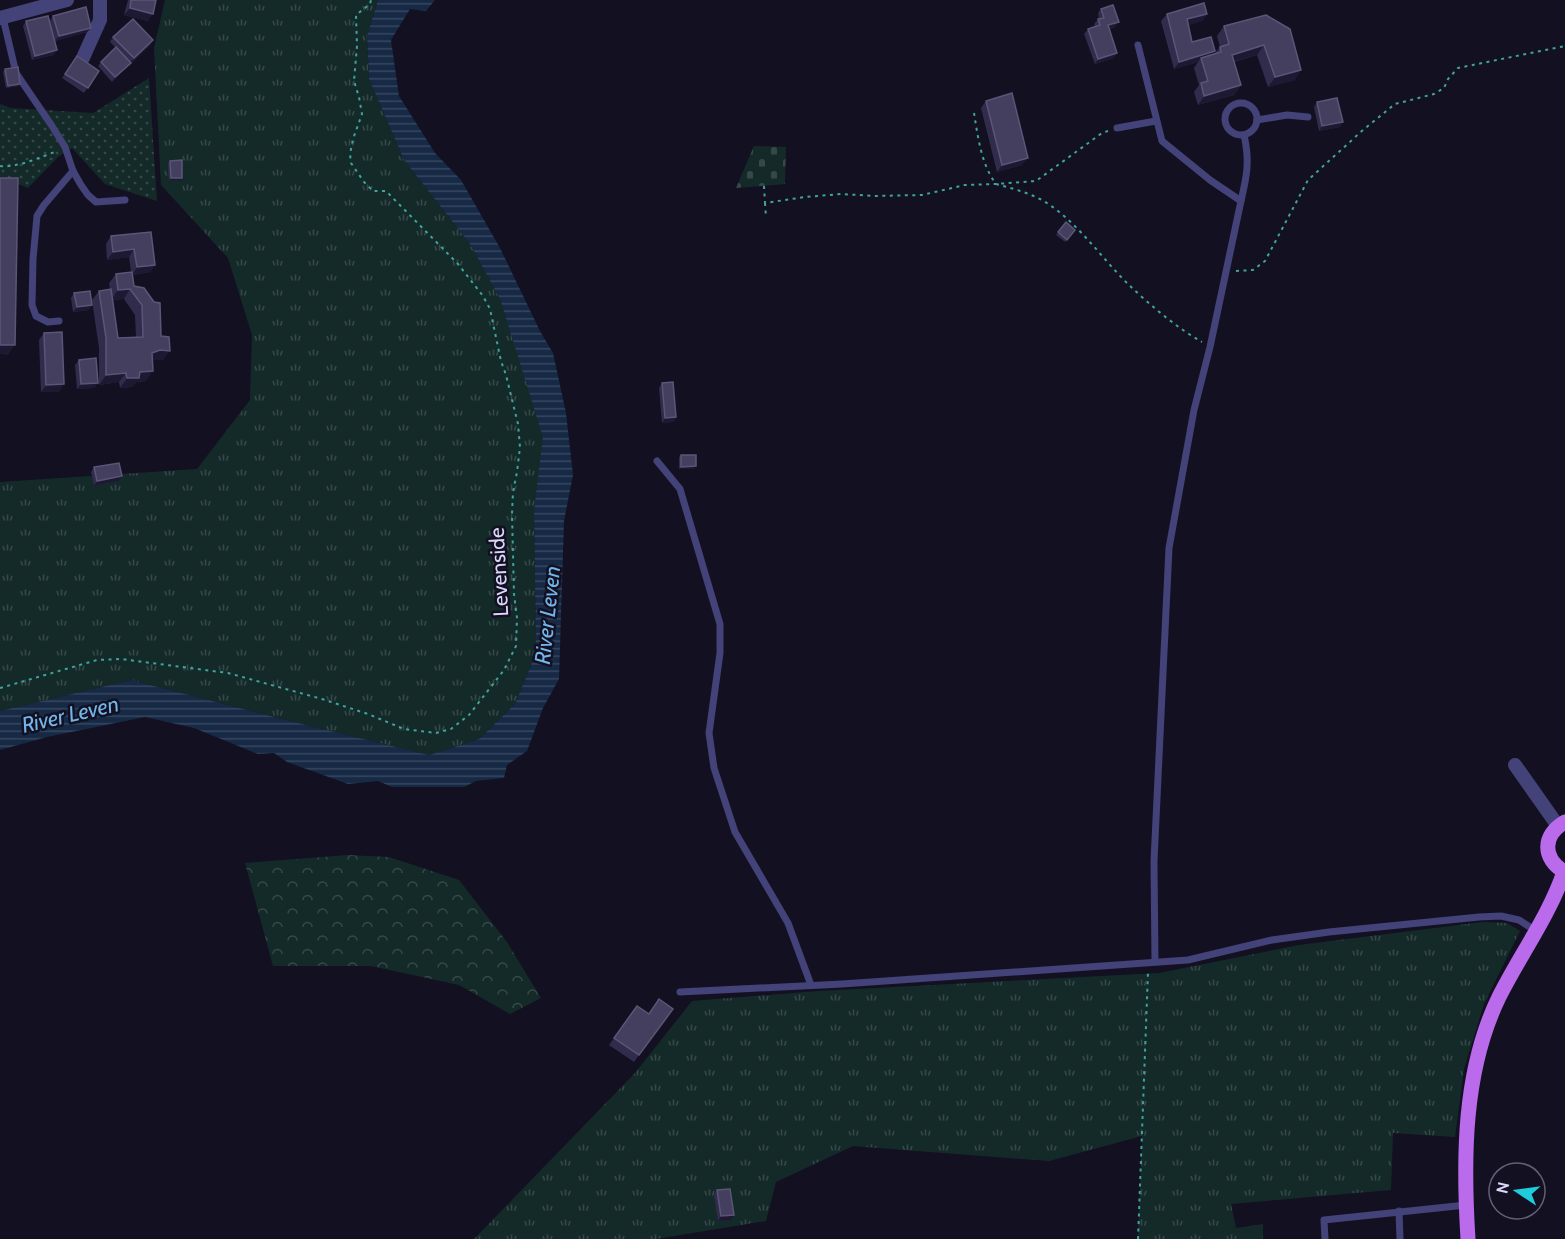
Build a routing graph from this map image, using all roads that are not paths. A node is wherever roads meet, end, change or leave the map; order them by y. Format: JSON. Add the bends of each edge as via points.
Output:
{"nodes":[{"id":1,"x":67,"y":0,"type":"edge"},
{"id":2,"x":100,"y":0,"type":"edge"},
{"id":3,"x":1,"y":18,"type":"edge"},
{"id":4,"x":1138,"y":45,"type":"dead end"},
{"id":5,"x":82,"y":60,"type":"edge"},
{"id":6,"x":1308,"y":117,"type":"dead end"},
{"id":7,"x":1257,"y":120,"type":"junction"},
{"id":8,"x":1156,"y":121,"type":"junction"},
{"id":9,"x":1117,"y":128,"type":"road end"},
{"id":10,"x":1244,"y":135,"type":"junction"},
{"id":11,"x":73,"y":171,"type":"junction"},
{"id":12,"x":125,"y":200,"type":"dead end"},
{"id":13,"x":1241,"y":201,"type":"junction"},
{"id":14,"x":59,"y":321,"type":"dead end"},
{"id":15,"x":657,"y":461,"type":"dead end"},
{"id":16,"x":1515,"y":765,"type":"dead end"},
{"id":17,"x":1561,"y":824,"type":"edge"},
{"id":18,"x":1564,"y":872,"type":"edge"},
{"id":19,"x":1536,"y":931,"type":"junction"},
{"id":20,"x":1152,"y":962,"type":"junction"},
{"id":21,"x":811,"y":985,"type":"junction"},
{"id":22,"x":680,"y":992,"type":"dead end"},
{"id":23,"x":1466,"y":1204,"type":"junction"},
{"id":24,"x":1399,"y":1211,"type":"junction"},
{"id":25,"x":1325,"y":1239,"type":"edge"},
{"id":26,"x":1400,"y":1239,"type":"edge"},
{"id":27,"x":1468,"y":1239,"type":"edge"}],
"edges":[{"from":1,"to":3,"type":"street"},
{"from":2,"to":5,"type":"street","via":[[100,20]]},
{"from":3,"to":11,"type":"lane","via":[[16,73],[65,147]]},
{"from":4,"to":8,"type":"lane"},
{"from":6,"to":7,"type":"lane","via":[[1287,115]]},
{"from":7,"to":10,"type":"lane","via":[[1255,128]]},
{"from":7,"to":10,"type":"lane","via":[[1247,103],[1229,106],[1224,119],[1226,126],[1234,134]]},
{"from":8,"to":9,"type":"lane"},
{"from":8,"to":13,"type":"lane","via":[[1162,141]]},
{"from":10,"to":13,"type":"lane","via":[[1248,153]]},
{"from":11,"to":12,"type":"lane","via":[[96,202]]},
{"from":11,"to":14,"type":"lane","via":[[37,216],[32,305],[36,316],[48,322]]},
{"from":13,"to":20,"type":"lane","via":[[1194,410],[1169,548]]},
{"from":15,"to":21,"type":"lane","via":[[680,489],[720,624],[709,733],[714,768],[735,832],[788,923]]},
{"from":16,"to":17,"type":"street"},
{"from":17,"to":18,"type":"main road","via":[[1552,833],[1548,850],[1556,867]]},
{"from":18,"to":19,"type":"main road"},
{"from":19,"to":20,"type":"lane","via":[[1519,920],[1479,916],[1272,940],[1188,960]]},
{"from":19,"to":23,"type":"main road","via":[[1498,999],[1477,1063],[1470,1102]]},
{"from":20,"to":21,"type":"lane"},
{"from":21,"to":22,"type":"lane"},
{"from":23,"to":24,"type":"lane"},
{"from":23,"to":27,"type":"main road"},
{"from":24,"to":25,"type":"lane","via":[[1324,1220]]},
{"from":24,"to":26,"type":"lane"}]}
